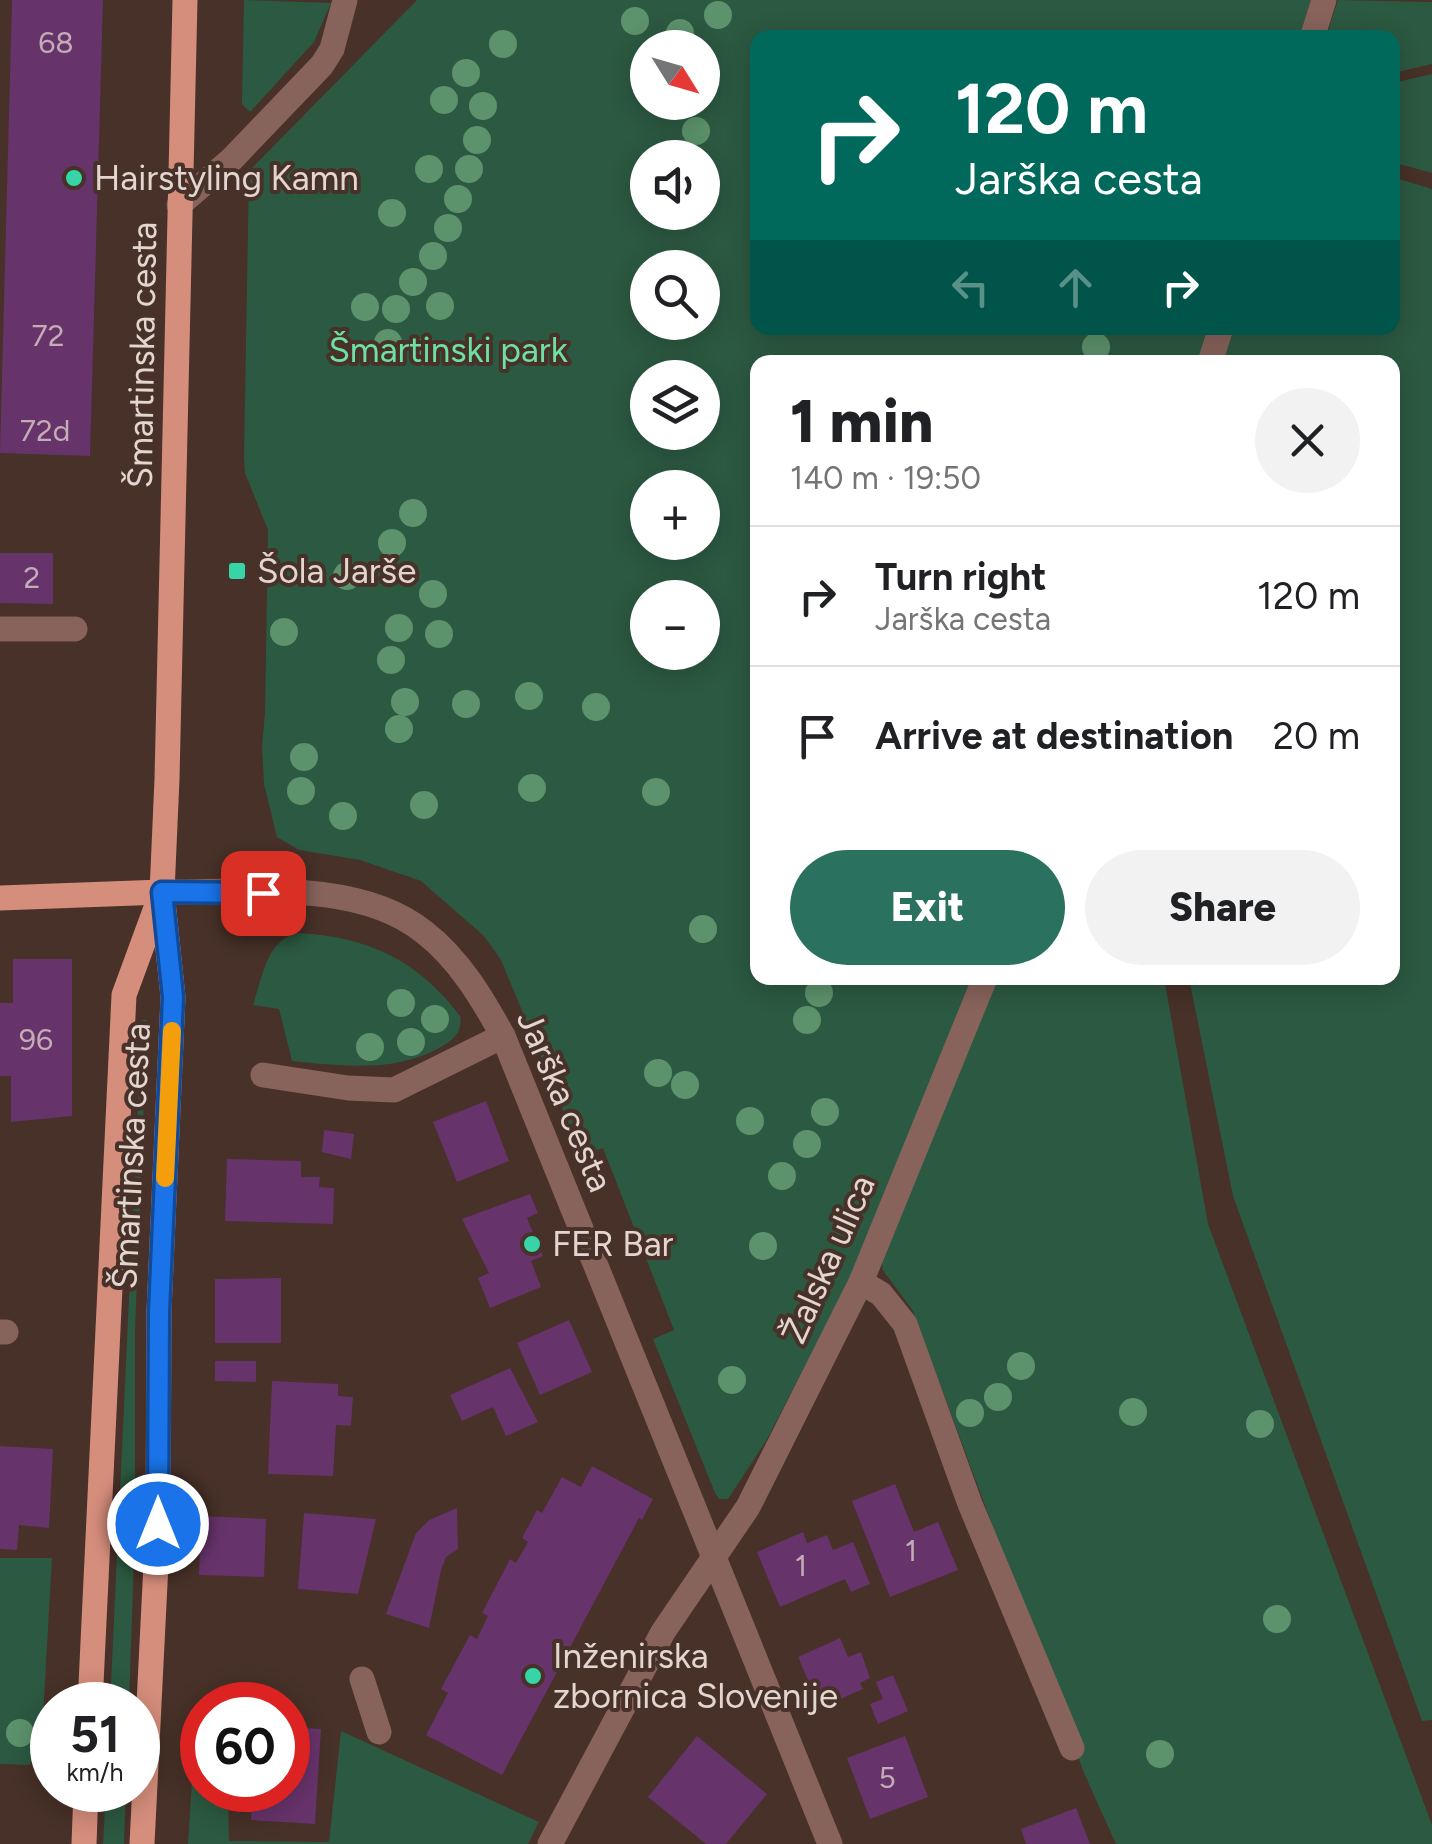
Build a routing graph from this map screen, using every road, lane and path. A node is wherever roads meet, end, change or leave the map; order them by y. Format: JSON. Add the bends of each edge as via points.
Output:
{"nodes":[{"id":1,"x":185,"y":0,"type":"edge"},
{"id":2,"x":346,"y":0,"type":"edge"},
{"id":3,"x":1324,"y":0,"type":"edge"},
{"id":4,"x":1315,"y":30,"type":"edge"},
{"id":5,"x":179,"y":205,"type":"junction"},
{"id":6,"x":0,"y":629,"type":"edge"},
{"id":7,"x":74,"y":630,"type":"dead end"},
{"id":8,"x":162,"y":892,"type":"junction"},
{"id":9,"x":0,"y":898,"type":"edge"},
{"id":10,"x":982,"y":985,"type":"edge"},
{"id":11,"x":503,"y":1036,"type":"junction"},
{"id":12,"x":263,"y":1075,"type":"dead end"},
{"id":13,"x":861,"y":1282,"type":"junction"},
{"id":14,"x":715,"y":1559,"type":"junction"},
{"id":15,"x":362,"y":1679,"type":"dead end"},
{"id":16,"x":91,"y":1682,"type":"edge"},
{"id":17,"x":379,"y":1732,"type":"dead end"},
{"id":18,"x":1072,"y":1748,"type":"dead end"},
{"id":19,"x":85,"y":1812,"type":"edge"},
{"id":20,"x":84,"y":1844,"type":"edge"},
{"id":21,"x":142,"y":1844,"type":"edge"},
{"id":22,"x":550,"y":1844,"type":"edge"},
{"id":23,"x":830,"y":1844,"type":"edge"}],
"edges":[{"from":1,"to":5,"type":"main road","name":"Šmartinska cesta"},
{"from":2,"to":5,"type":"street","via":[[322,66]]},
{"from":3,"to":4,"type":"street"},
{"from":5,"to":8,"type":"main road","name":"Šmartinska cesta"},
{"from":6,"to":7,"type":"street"},
{"from":8,"to":9,"type":"main road"},
{"from":8,"to":11,"type":"street","name":"Jarška cesta","via":[[344,897],[400,915],[450,956]]},
{"from":8,"to":16,"type":"main road","name":"Šmartinska cesta","via":[[124,995]]},
{"from":8,"to":21,"type":"main road","name":"Šmartinska cesta","via":[[173,997]]},
{"from":10,"to":13,"type":"street","name":"Žalska ulica"},
{"from":11,"to":12,"type":"street","via":[[394,1090]]},
{"from":11,"to":14,"type":"street","name":"Jarška cesta"},
{"from":13,"to":14,"type":"street","name":"Žalska ulica"},
{"from":13,"to":18,"type":"street","via":[[881,1294],[905,1324],[970,1504]]},
{"from":14,"to":22,"type":"street","name":"Žalska ulica","via":[[663,1632]]},
{"from":14,"to":23,"type":"street","name":"Jarška cesta"},
{"from":15,"to":17,"type":"street"},
{"from":19,"to":20,"type":"main road"}]}
